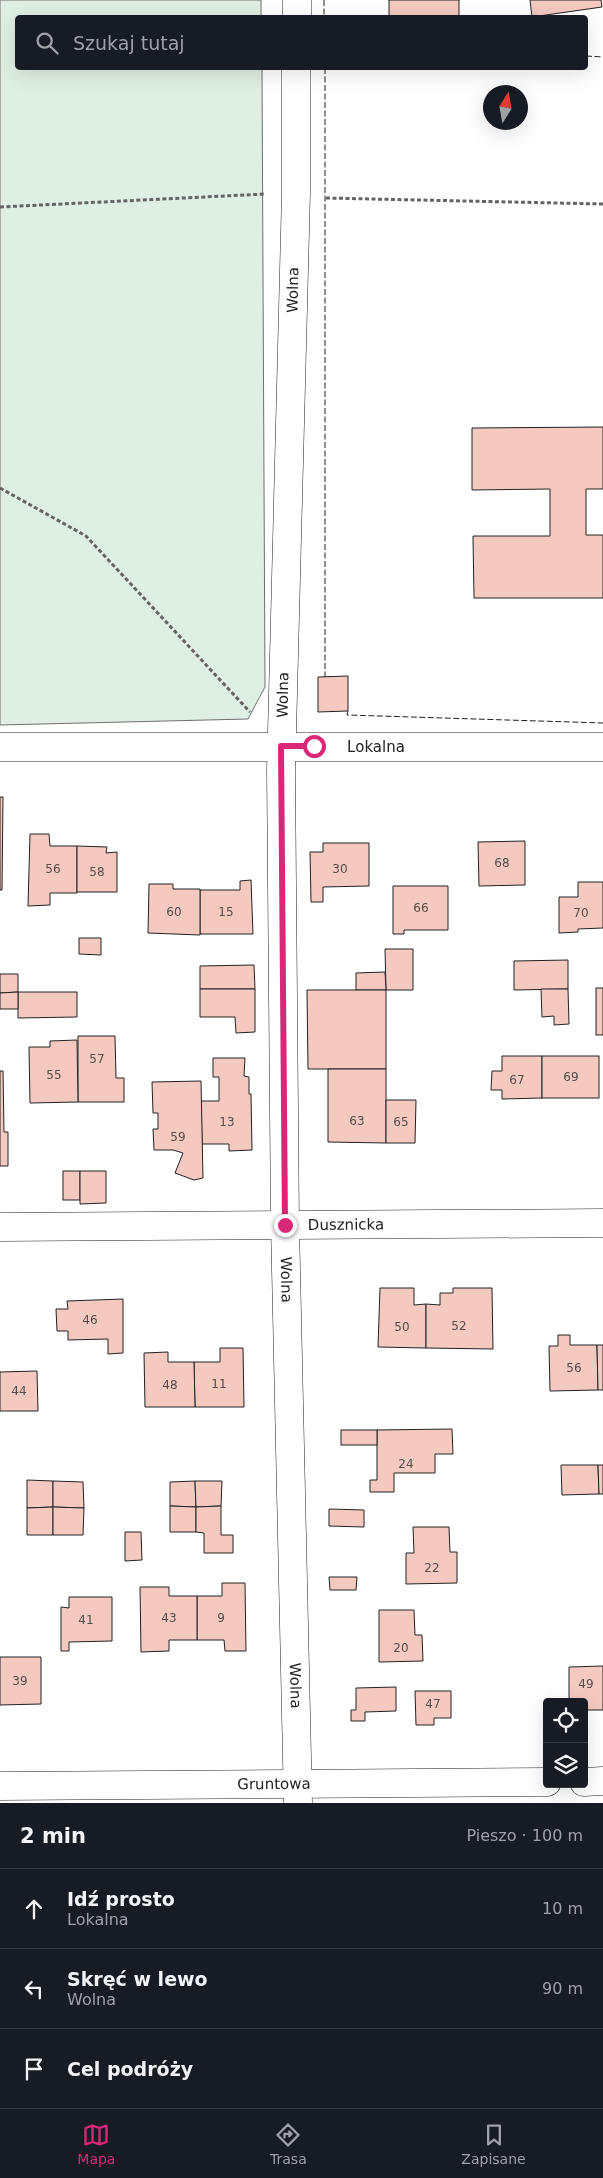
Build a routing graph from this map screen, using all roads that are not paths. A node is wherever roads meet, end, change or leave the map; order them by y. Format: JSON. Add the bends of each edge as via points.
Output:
{"nodes":[{"id":1,"x":297,"y":0,"type":"edge"},
{"id":2,"x":296,"y":15,"type":"edge"},
{"id":3,"x":296,"y":70,"type":"edge"},
{"id":4,"x":281,"y":746,"type":"junction"},
{"id":5,"x":0,"y":747,"type":"edge"},
{"id":6,"x":603,"y":748,"type":"edge"},
{"id":7,"x":603,"y":1223,"type":"edge"},
{"id":8,"x":285,"y":1225,"type":"junction"},
{"id":9,"x":0,"y":1227,"type":"edge"},
{"id":10,"x":603,"y":1781,"type":"edge"},
{"id":11,"x":543,"y":1782,"type":"edge"},
{"id":12,"x":588,"y":1782,"type":"edge"},
{"id":13,"x":0,"y":1786,"type":"edge"},
{"id":14,"x":298,"y":1793,"type":"edge"}],
"edges":[{"from":1,"to":2,"type":"street"},
{"from":3,"to":4,"type":"street","name":"Wolna","via":[[296,193]]},
{"from":4,"to":5,"type":"street","name":"Lokalna"},
{"from":4,"to":6,"type":"street","name":"Lokalna"},
{"from":4,"to":8,"type":"street","name":"Wolna"},
{"from":7,"to":8,"type":"street","name":"Dusznicka"},
{"from":8,"to":9,"type":"street","name":"Dusznicka"},
{"from":8,"to":14,"type":"street","name":"Wolna"},
{"from":10,"to":12,"type":"street"},
{"from":11,"to":14,"type":"street","name":"Gruntowa"},
{"from":13,"to":14,"type":"street","name":"Gruntowa"}]}
